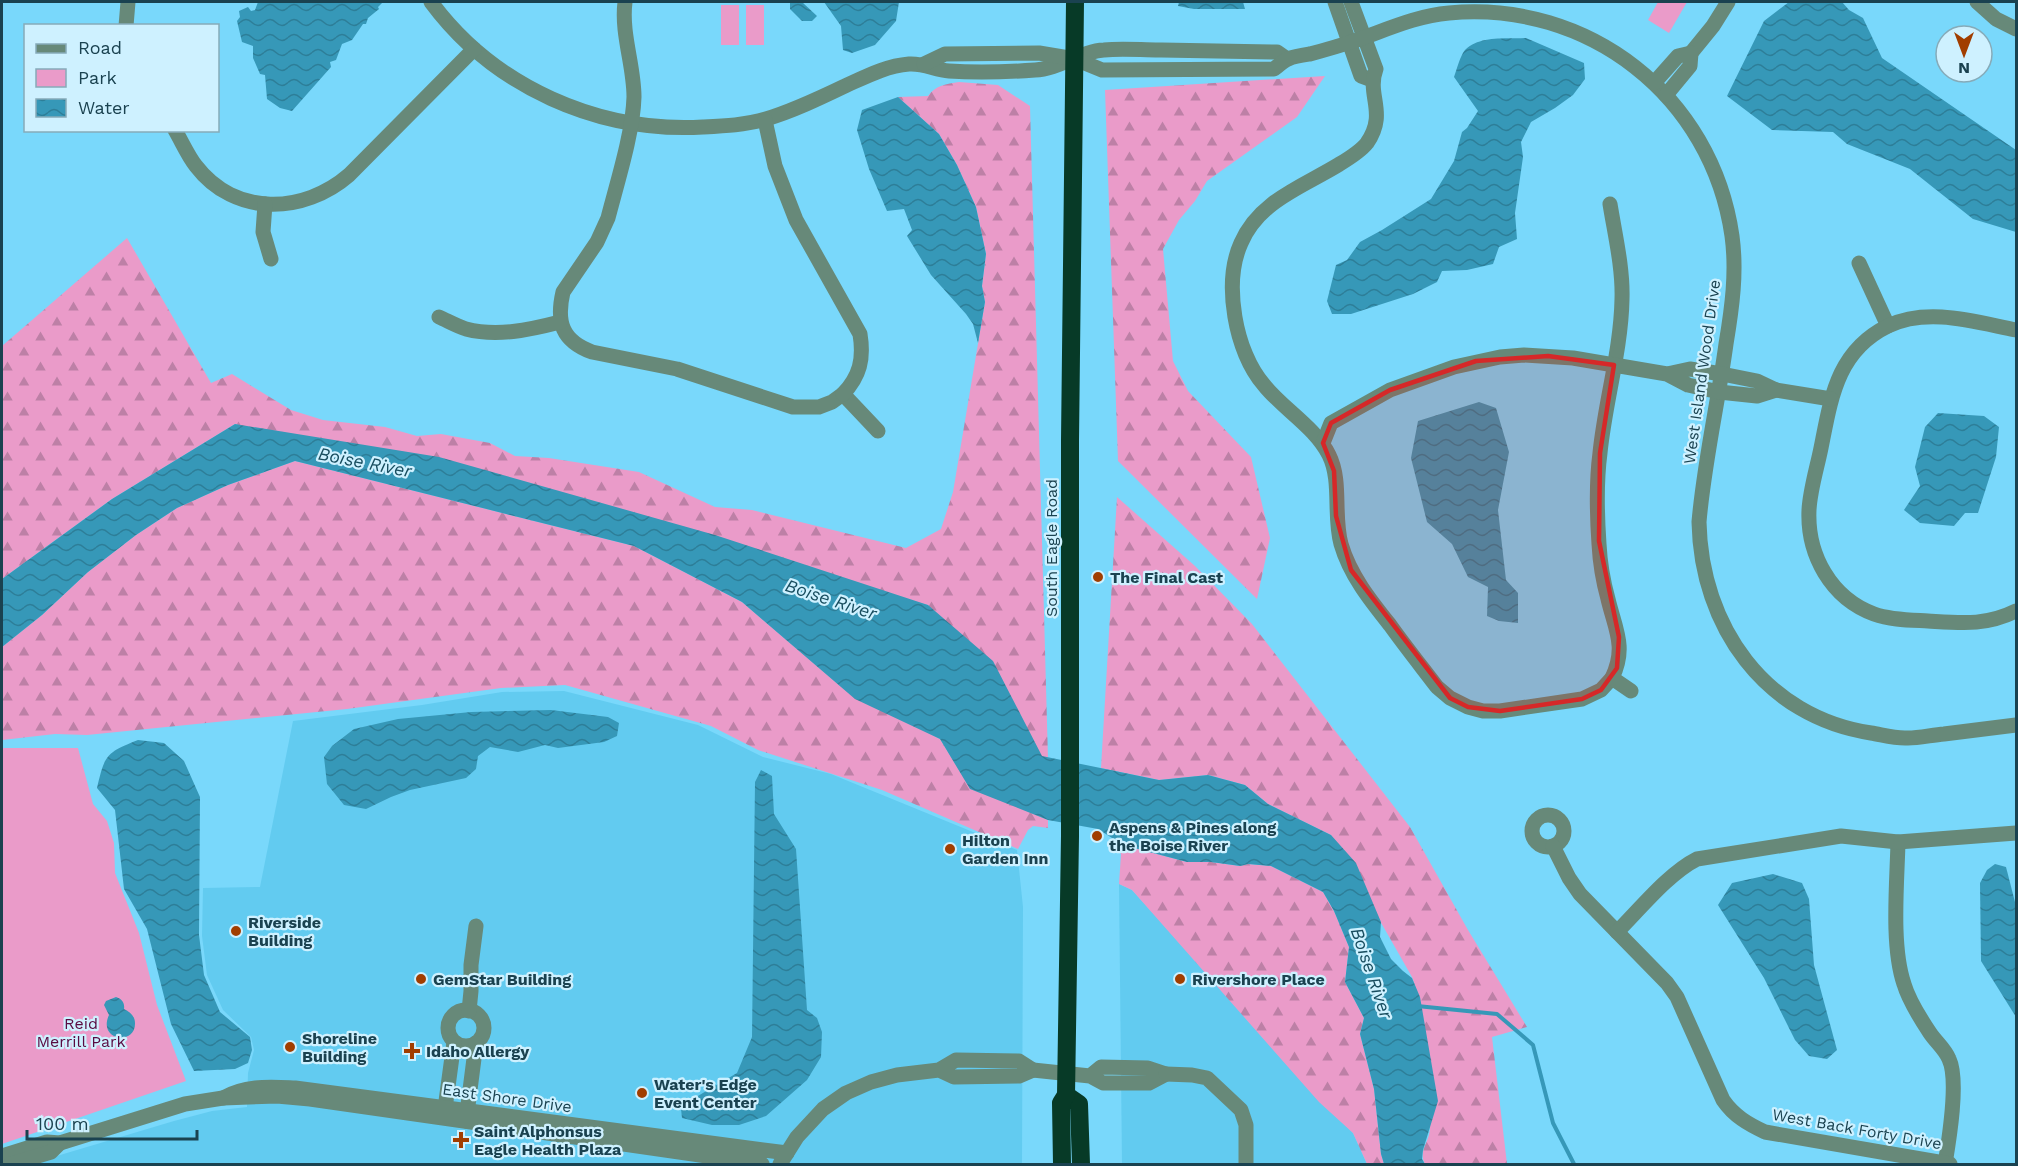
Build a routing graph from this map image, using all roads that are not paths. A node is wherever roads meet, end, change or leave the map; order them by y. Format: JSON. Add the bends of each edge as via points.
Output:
{"nodes":[{"id":1,"x":128,"y":2,"type":"edge"},
{"id":2,"x":431,"y":2,"type":"edge"},
{"id":3,"x":625,"y":2,"type":"edge"},
{"id":4,"x":1075,"y":2,"type":"edge"},
{"id":5,"x":1335,"y":2,"type":"edge"},
{"id":6,"x":1351,"y":2,"type":"edge"},
{"id":7,"x":1728,"y":2,"type":"edge"},
{"id":8,"x":1977,"y":2,"type":"edge"},
{"id":9,"x":126,"y":24,"type":"edge"},
{"id":10,"x":2016,"y":29,"type":"edge"},
{"id":11,"x":1364,"y":37,"type":"junction"},
{"id":12,"x":1349,"y":42,"type":"junction"},
{"id":13,"x":474,"y":49,"type":"junction"},
{"id":14,"x":1690,"y":54,"type":"junction"},
{"id":15,"x":1074,"y":59,"type":"junction"},
{"id":16,"x":1372,"y":80,"type":"junction"},
{"id":17,"x":1654,"y":83,"type":"junction"},
{"id":18,"x":1666,"y":95,"type":"junction"},
{"id":19,"x":765,"y":120,"type":"junction"},
{"id":20,"x":631,"y":125,"type":"junction"},
{"id":21,"x":176,"y":132,"type":"edge"},
{"id":22,"x":265,"y":204,"type":"junction"},
{"id":23,"x":1610,"y":204,"type":"dead end"},
{"id":24,"x":271,"y":259,"type":"dead end"},
{"id":25,"x":1859,"y":263,"type":"dead end"},
{"id":26,"x":440,"y":317,"type":"dead end"},
{"id":27,"x":560,"y":322,"type":"junction"},
{"id":28,"x":1888,"y":326,"type":"junction"},
{"id":29,"x":2016,"y":330,"type":"edge"},
{"id":30,"x":1614,"y":365,"type":"junction"},
{"id":31,"x":1667,"y":374,"type":"junction"},
{"id":32,"x":1722,"y":374,"type":"junction"},
{"id":33,"x":1776,"y":390,"type":"junction"},
{"id":34,"x":1719,"y":392,"type":"junction"},
{"id":35,"x":843,"y":394,"type":"junction"},
{"id":36,"x":1831,"y":399,"type":"junction"},
{"id":37,"x":878,"y":431,"type":"dead end"},
{"id":38,"x":1323,"y":443,"type":"junction"},
{"id":39,"x":2016,"y":611,"type":"edge"},
{"id":40,"x":1612,"y":678,"type":"junction"},
{"id":41,"x":1630,"y":691,"type":"dead end"},
{"id":42,"x":2016,"y":725,"type":"edge"},
{"id":43,"x":2016,"y":833,"type":"edge"},
{"id":44,"x":1898,"y":842,"type":"junction"},
{"id":45,"x":1553,"y":846,"type":"dead end"},
{"id":46,"x":476,"y":926,"type":"dead end"},
{"id":47,"x":1617,"y":932,"type":"junction"},
{"id":48,"x":469,"y":1011,"type":"junction"},
{"id":49,"x":454,"y":1042,"type":"junction"},
{"id":50,"x":476,"y":1043,"type":"junction"},
{"id":51,"x":1066,"y":1073,"type":"junction"},
{"id":52,"x":1066,"y":1095,"type":"junction"},
{"id":53,"x":444,"y":1113,"type":"junction"},
{"id":54,"x":467,"y":1116,"type":"junction"},
{"id":55,"x":60,"y":1143,"type":"junction"},
{"id":56,"x":2,"y":1156,"type":"edge"},
{"id":57,"x":784,"y":1159,"type":"edge"},
{"id":58,"x":11,"y":1164,"type":"edge"},
{"id":59,"x":762,"y":1164,"type":"edge"},
{"id":60,"x":1062,"y":1164,"type":"edge"},
{"id":61,"x":1081,"y":1164,"type":"edge"},
{"id":62,"x":1246,"y":1164,"type":"edge"},
{"id":63,"x":1948,"y":1164,"type":"edge"}],
"edges":[{"from":1,"to":9,"type":"street"},
{"from":2,"to":13,"type":"street"},
{"from":3,"to":20,"type":"street","via":[[634,97]]},
{"from":4,"to":15,"type":"highway","name":"South Eagle Road"},
{"from":5,"to":12,"type":"street"},
{"from":6,"to":11,"type":"street"},
{"from":7,"to":14,"type":"street"},
{"from":8,"to":10,"type":"street","via":[[1996,19]]},
{"from":11,"to":12,"type":"street","name":"West Island Wood Drive"},
{"from":11,"to":16,"type":"street","via":[[1376,69]]},
{"from":11,"to":17,"type":"street","name":"West Island Wood Drive","via":[[1411,20],[1447,13],[1523,16],[1562,26],[1607,47]]},
{"from":12,"to":15,"type":"street","name":"West Island Wood Drive","via":[[1287,59],[1274,69],[1102,70]]},
{"from":12,"to":16,"type":"street","via":[[1361,76]]},
{"from":13,"to":20,"type":"street","via":[[506,74],[552,99]]},
{"from":13,"to":22,"type":"street","via":[[339,183],[304,201]]},
{"from":14,"to":17,"type":"street","via":[[1678,56]]},
{"from":14,"to":18,"type":"street","via":[[1690,66]]},
{"from":15,"to":19,"type":"street","via":[[1038,70],[947,71],[924,64],[885,68]]},
{"from":15,"to":51,"type":"highway","name":"South Eagle Road"},
{"from":16,"to":38,"type":"street","via":[[1378,112],[1365,145],[1260,214],[1241,242],[1232,273],[1240,334],[1251,367]]},
{"from":17,"to":18,"type":"street","name":"West Island Wood Drive"},
{"from":18,"to":32,"type":"street","name":"West Island Wood Drive","via":[[1705,151],[1729,218],[1734,277]]},
{"from":19,"to":20,"type":"street","via":[[719,127]]},
{"from":19,"to":35,"type":"street","via":[[775,166],[796,220],[860,334],[862,361],[852,385]]},
{"from":20,"to":27,"type":"street","via":[[608,218],[597,242],[563,292]]},
{"from":21,"to":22,"type":"street","via":[[197,167],[213,183],[231,194]]},
{"from":22,"to":24,"type":"street","via":[[263,232]]},
{"from":23,"to":30,"type":"street","via":[[1622,298]]},
{"from":25,"to":28,"type":"street"},
{"from":26,"to":27,"type":"street","via":[[465,328],[492,333],[524,331]]},
{"from":27,"to":35,"type":"street","via":[[569,339],[592,352],[677,369],[793,407],[819,407]]},
{"from":28,"to":29,"type":"street","via":[[1911,318],[1935,316]]},
{"from":28,"to":36,"type":"street","via":[[1867,339],[1851,356]]},
{"from":30,"to":31,"type":"street"},
{"from":30,"to":38,"type":"street","via":[[1524,355],[1454,367],[1401,386],[1350,411],[1331,423]]},
{"from":30,"to":40,"type":"street","via":[[1598,477],[1601,565],[1619,638],[1620,655]]},
{"from":31,"to":32,"type":"street","via":[[1690,369]]},
{"from":31,"to":34,"type":"street","via":[[1688,385]]},
{"from":32,"to":33,"type":"street","via":[[1758,381]]},
{"from":32,"to":34,"type":"street","name":"West Island Wood Drive"},
{"from":33,"to":34,"type":"street","via":[[1756,396]]},
{"from":33,"to":36,"type":"street"},
{"from":34,"to":42,"type":"street","name":"West Island Wood Drive","via":[[1699,522],[1702,566],[1725,630],[1764,681],[1802,709],[1863,732],[1906,739]]},
{"from":35,"to":37,"type":"street"},
{"from":36,"to":39,"type":"street","via":[[1809,508],[1809,531],[1814,553],[1837,590],[1861,608],[1903,620],[1971,624]]},
{"from":38,"to":40,"type":"street","via":[[1334,471],[1336,516],[1351,570],[1437,687],[1450,698],[1483,711],[1500,711],[1582,699]]},
{"from":40,"to":41,"type":"street"},
{"from":43,"to":44,"type":"street"},
{"from":44,"to":47,"type":"street","via":[[1840,836],[1697,859],[1674,874]]},
{"from":44,"to":63,"type":"street","via":[[1897,942],[1903,984],[1950,1060],[1953,1075]]},
{"from":45,"to":47,"type":"street","via":[[1575,886]]},
{"from":46,"to":48,"type":"street"},
{"from":47,"to":63,"type":"street","name":"West Back Forty Drive","via":[[1667,983],[1723,1100],[1745,1123],[1765,1132]]},
{"from":48,"to":49,"type":"street","via":[[457,1013],[449,1021],[448,1032]]},
{"from":48,"to":50,"type":"street","via":[[478,1015],[483,1024],[483,1035]]},
{"from":49,"to":50,"type":"street","via":[[464,1046]]},
{"from":49,"to":53,"type":"street"},
{"from":50,"to":54,"type":"street"},
{"from":51,"to":52,"type":"highway","name":"South Eagle Road"},
{"from":51,"to":57,"type":"street","via":[[1033,1070],[1019,1076],[954,1077],[939,1070],[877,1080],[828,1105],[812,1119]]},
{"from":51,"to":62,"type":"street","via":[[1090,1076],[1103,1083],[1149,1083],[1166,1074],[1207,1078],[1241,1110],[1246,1125]]},
{"from":52,"to":60,"type":"highway","name":"South Eagle Road","via":[[1061,1103]]},
{"from":52,"to":61,"type":"highway","via":[[1079,1104]]},
{"from":53,"to":54,"type":"street","name":"East Shore Drive"},
{"from":53,"to":55,"type":"street","name":"East Shore Drive","via":[[276,1087],[238,1089],[223,1098],[185,1104]]},
{"from":54,"to":57,"type":"street","name":"East Shore Drive"},
{"from":54,"to":59,"type":"street","name":"East Shore Drive"},
{"from":55,"to":56,"type":"street","name":"East Shore Drive","via":[[47,1142]]},
{"from":55,"to":58,"type":"street","name":"East Shore Drive","via":[[51,1152]]}]}
